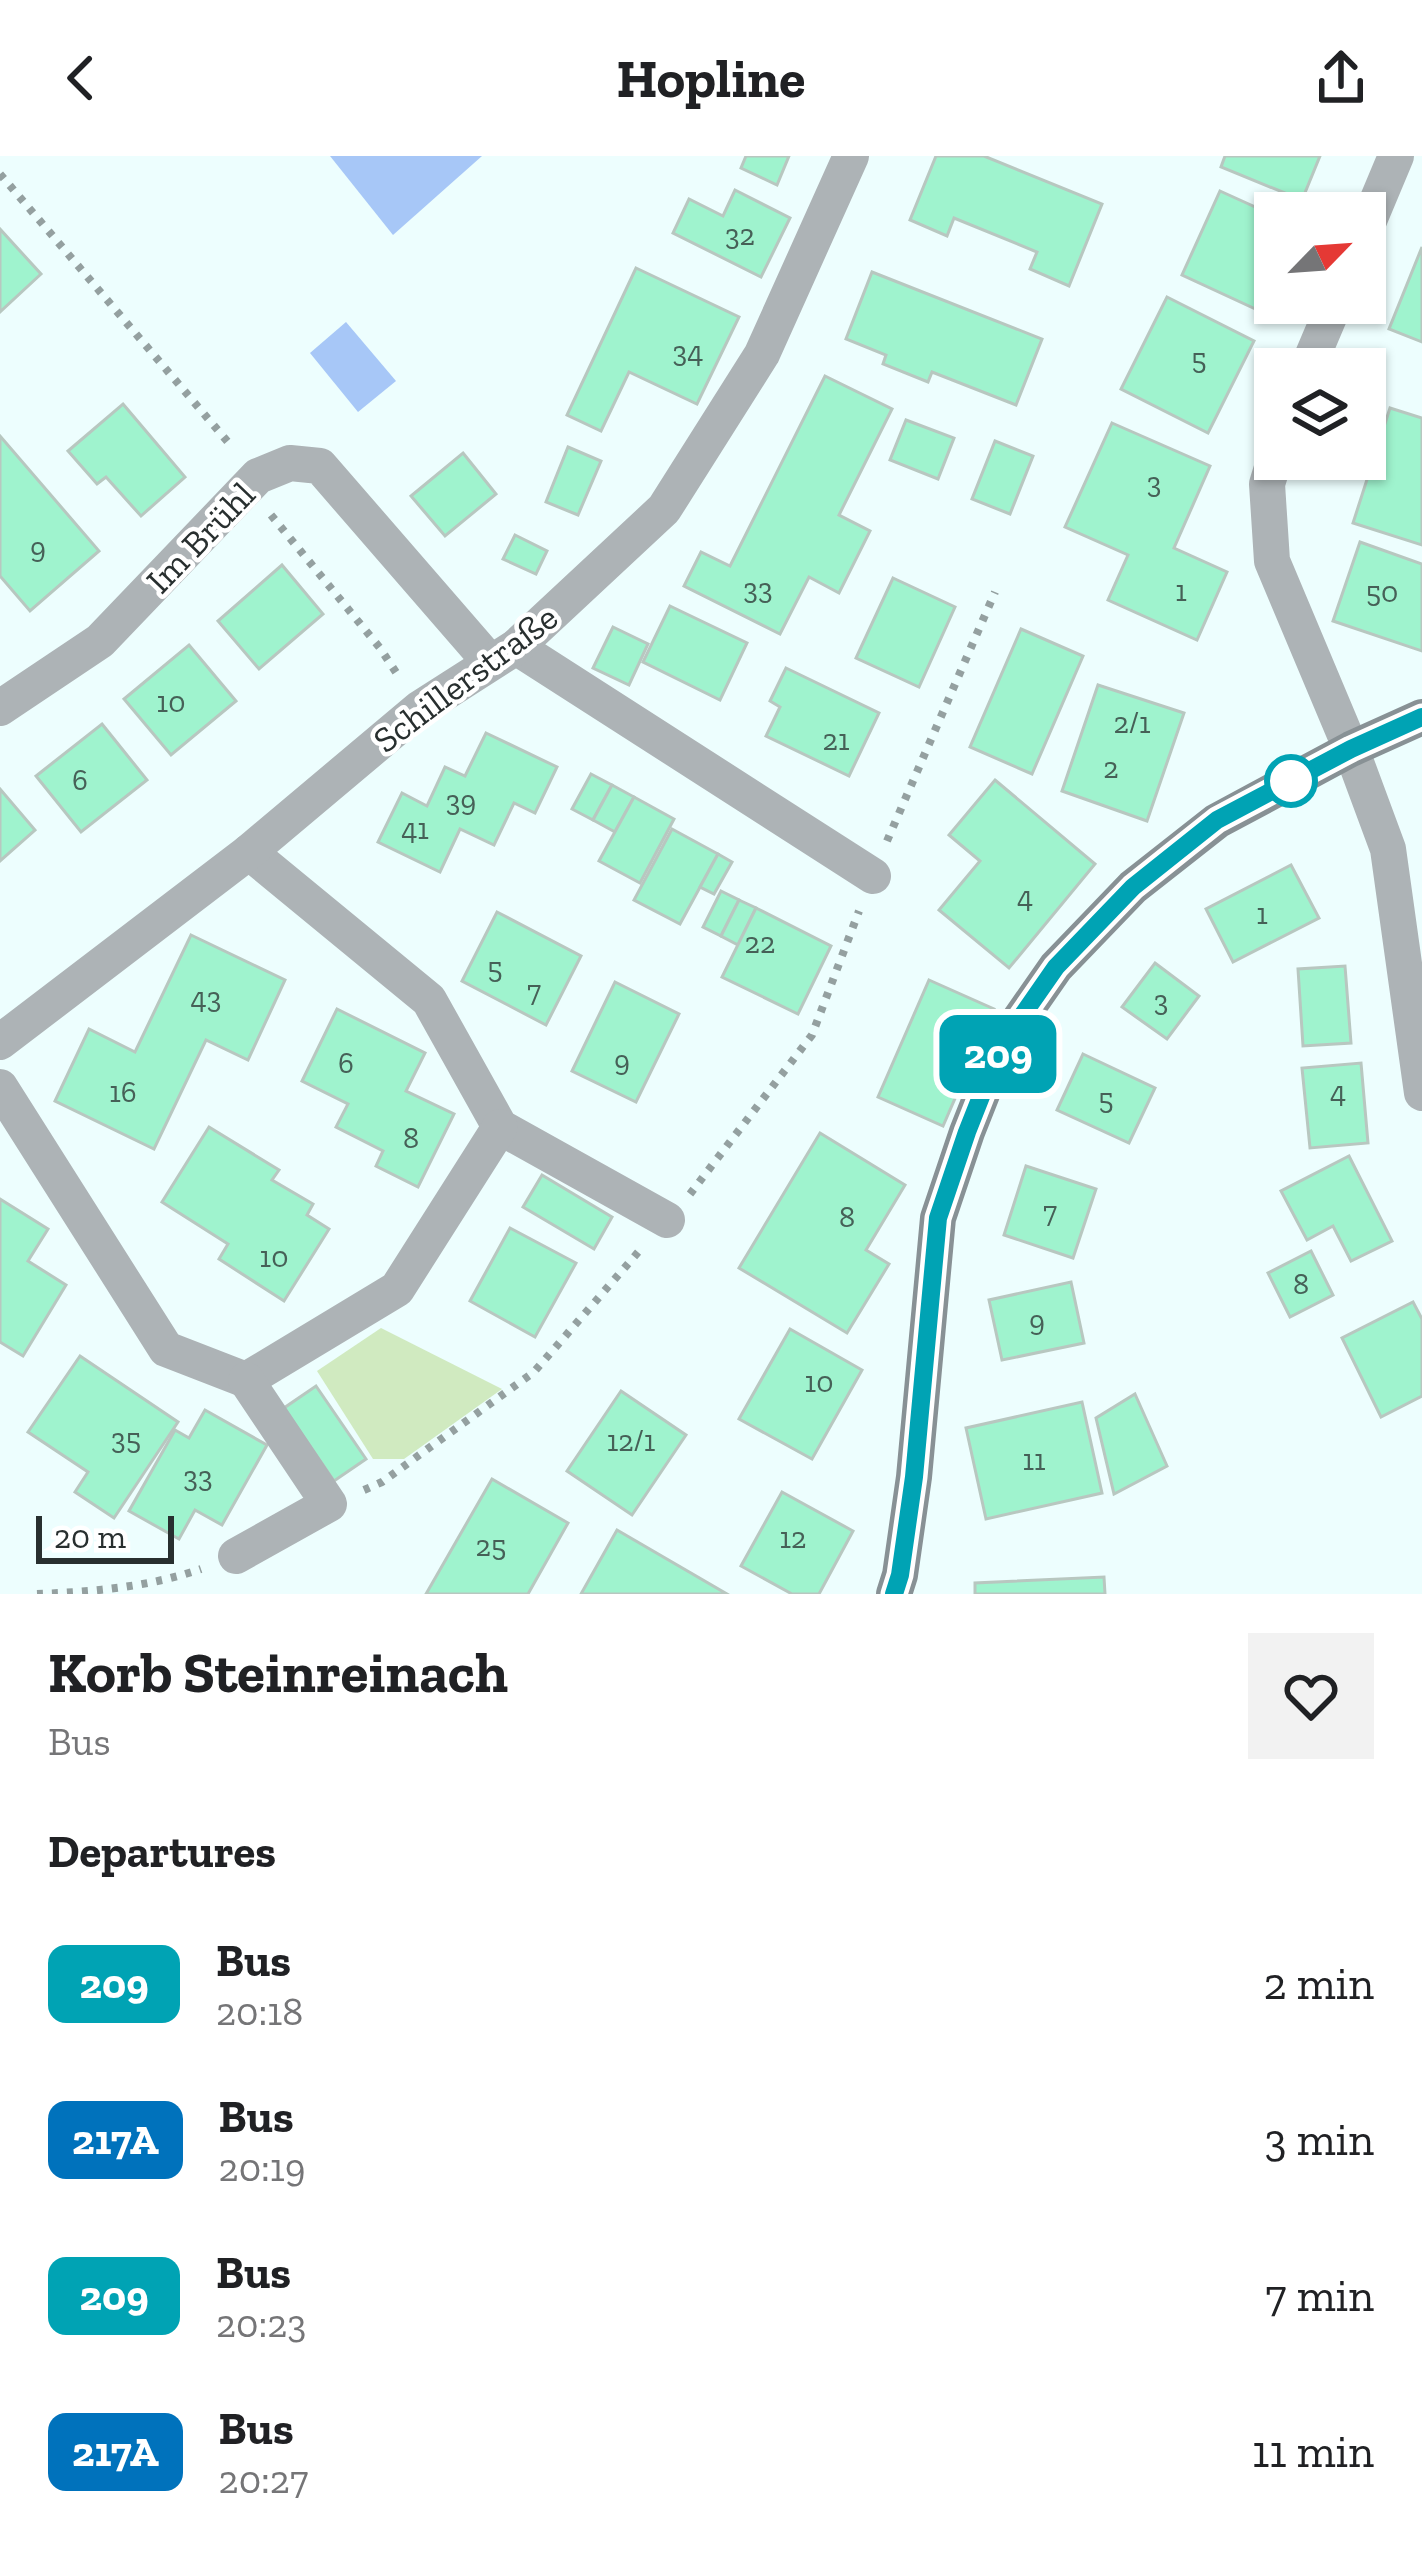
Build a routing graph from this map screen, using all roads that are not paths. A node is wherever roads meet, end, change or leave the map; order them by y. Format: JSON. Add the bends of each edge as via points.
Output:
{"nodes":[{"id":1,"x":851,"y":156,"type":"edge"},
{"id":2,"x":1396,"y":156,"type":"edge"},
{"id":3,"x":1381,"y":192,"type":"edge"},
{"id":4,"x":1268,"y":480,"type":"edge"},
{"id":5,"x":503,"y":655,"type":"junction"},
{"id":6,"x":0,"y":708,"type":"edge"},
{"id":7,"x":1422,"y":717,"type":"edge"},
{"id":8,"x":1351,"y":749,"type":"junction"},
{"id":9,"x":249,"y":852,"type":"junction"},
{"id":10,"x":873,"y":876,"type":"road end"},
{"id":11,"x":0,"y":1042,"type":"edge"},
{"id":12,"x":0,"y":1088,"type":"edge"},
{"id":13,"x":1422,"y":1094,"type":"edge"},
{"id":14,"x":500,"y":1127,"type":"junction"},
{"id":15,"x":667,"y":1220,"type":"road end"},
{"id":16,"x":246,"y":1380,"type":"junction"},
{"id":17,"x":236,"y":1556,"type":"road end"},
{"id":18,"x":893,"y":1594,"type":"edge"}],
"edges":[{"from":1,"to":5,"type":"street","name":"Schillerstraße","via":[[762,354],[664,509]]},
{"from":2,"to":3,"type":"street"},
{"from":4,"to":8,"type":"street","via":[[1272,561]]},
{"from":5,"to":6,"type":"street","name":"Im Brühl","via":[[320,466],[290,464],[252,483],[100,640]]},
{"from":5,"to":9,"type":"street","name":"Schillerstraße","via":[[419,709]]},
{"from":5,"to":10,"type":"street","name":"Im Brühl"},
{"from":7,"to":8,"type":"street"},
{"from":8,"to":13,"type":"street","via":[[1388,849]]},
{"from":8,"to":18,"type":"street","via":[[1217,820],[1133,887],[1056,967],[1001,1046],[938,1218],[914,1477]]},
{"from":9,"to":11,"type":"street","name":"Schillerstraße"},
{"from":9,"to":14,"type":"street","via":[[429,1000]]},
{"from":12,"to":16,"type":"street","via":[[166,1348]]},
{"from":14,"to":15,"type":"street"},
{"from":14,"to":16,"type":"street","via":[[397,1289]]},
{"from":16,"to":17,"type":"street","via":[[329,1504]]}]}
